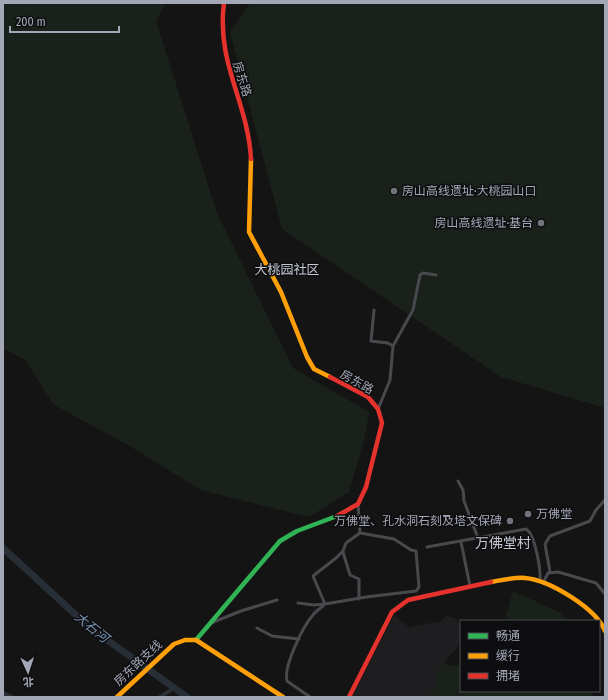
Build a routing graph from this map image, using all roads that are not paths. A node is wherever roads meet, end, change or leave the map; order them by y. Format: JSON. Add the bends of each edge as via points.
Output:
{"nodes":[{"id":1,"x":224,"y":3,"type":"edge"},
{"id":2,"x":436,"y":275,"type":"dead end"},
{"id":3,"x":374,"y":310,"type":"dead end"},
{"id":4,"x":393,"y":346,"type":"junction"},
{"id":5,"x":378,"y":409,"type":"junction"},
{"id":6,"x":458,"y":481,"type":"dead end"},
{"id":7,"x":605,"y":500,"type":"edge"},
{"id":8,"x":358,"y":504,"type":"junction"},
{"id":9,"x":360,"y":533,"type":"junction"},
{"id":10,"x":478,"y":538,"type":"junction"},
{"id":11,"x":461,"y":542,"type":"junction"},
{"id":12,"x":427,"y":547,"type":"dead end"},
{"id":13,"x":343,"y":551,"type":"junction"},
{"id":14,"x":550,"y":572,"type":"junction"},
{"id":15,"x":541,"y":582,"type":"junction"},
{"id":16,"x":470,"y":586,"type":"junction"},
{"id":17,"x":605,"y":594,"type":"edge"},
{"id":18,"x":359,"y":599,"type":"junction"},
{"id":19,"x":276,"y":600,"type":"dead end"},
{"id":20,"x":298,"y":602,"type":"dead end"},
{"id":21,"x":325,"y":604,"type":"junction"},
{"id":22,"x":599,"y":620,"type":"edge"},
{"id":23,"x":600,"y":621,"type":"edge"},
{"id":24,"x":209,"y":624,"type":"junction"},
{"id":25,"x":256,"y":628,"type":"dead end"},
{"id":26,"x":605,"y":631,"type":"edge"},
{"id":27,"x":299,"y":639,"type":"junction"},
{"id":28,"x":196,"y":640,"type":"junction"},
{"id":29,"x":116,"y":697,"type":"edge"},
{"id":30,"x":283,"y":697,"type":"edge"},
{"id":31,"x":310,"y":697,"type":"edge"},
{"id":32,"x":349,"y":697,"type":"edge"}],
"edges":[{"from":1,"to":5,"type":"main road","name":"房东路","via":[[221,21],[222,43],[250,145],[251,197],[248,224],[251,237],[281,292],[314,369],[368,397]]},
{"from":2,"to":4,"type":"street","via":[[420,275],[413,310]]},
{"from":3,"to":4,"type":"street","via":[[371,341]]},
{"from":4,"to":5,"type":"street","via":[[390,380]]},
{"from":5,"to":8,"type":"main road","name":"房东路","via":[[382,424],[381,432],[366,487]]},
{"from":6,"to":10,"type":"street"},
{"from":7,"to":14,"type":"street","via":[[590,521],[550,536],[545,544]]},
{"from":8,"to":9,"type":"street"},
{"from":8,"to":24,"type":"main road","via":[[345,513],[297,531],[280,542]]},
{"from":9,"to":13,"type":"street","via":[[346,543]]},
{"from":9,"to":18,"type":"street","via":[[394,539],[416,551],[419,587],[416,591]]},
{"from":10,"to":11,"type":"street"},
{"from":10,"to":15,"type":"street","via":[[528,530],[532,534]]},
{"from":11,"to":12,"type":"street"},
{"from":11,"to":16,"type":"street"},
{"from":13,"to":18,"type":"street","via":[[350,575],[359,579]]},
{"from":13,"to":21,"type":"street","via":[[313,576]]},
{"from":14,"to":15,"type":"street"},
{"from":14,"to":17,"type":"street","via":[[596,583]]},
{"from":15,"to":16,"type":"main road","via":[[513,578]]},
{"from":15,"to":22,"type":"main road","via":[[576,600]]},
{"from":16,"to":32,"type":"main road","via":[[408,600],[397,607],[392,612]]},
{"from":18,"to":21,"type":"street"},
{"from":19,"to":24,"type":"street"},
{"from":20,"to":21,"type":"street"},
{"from":21,"to":27,"type":"street","via":[[313,615]]},
{"from":23,"to":26,"type":"main road"},
{"from":24,"to":28,"type":"main road"},
{"from":25,"to":27,"type":"street","via":[[272,636]]},
{"from":27,"to":31,"type":"street","via":[[286,669],[286,677],[287,681]]},
{"from":28,"to":29,"type":"main road","name":"房东路支线","via":[[178,642]]},
{"from":28,"to":30,"type":"main road"}]}
